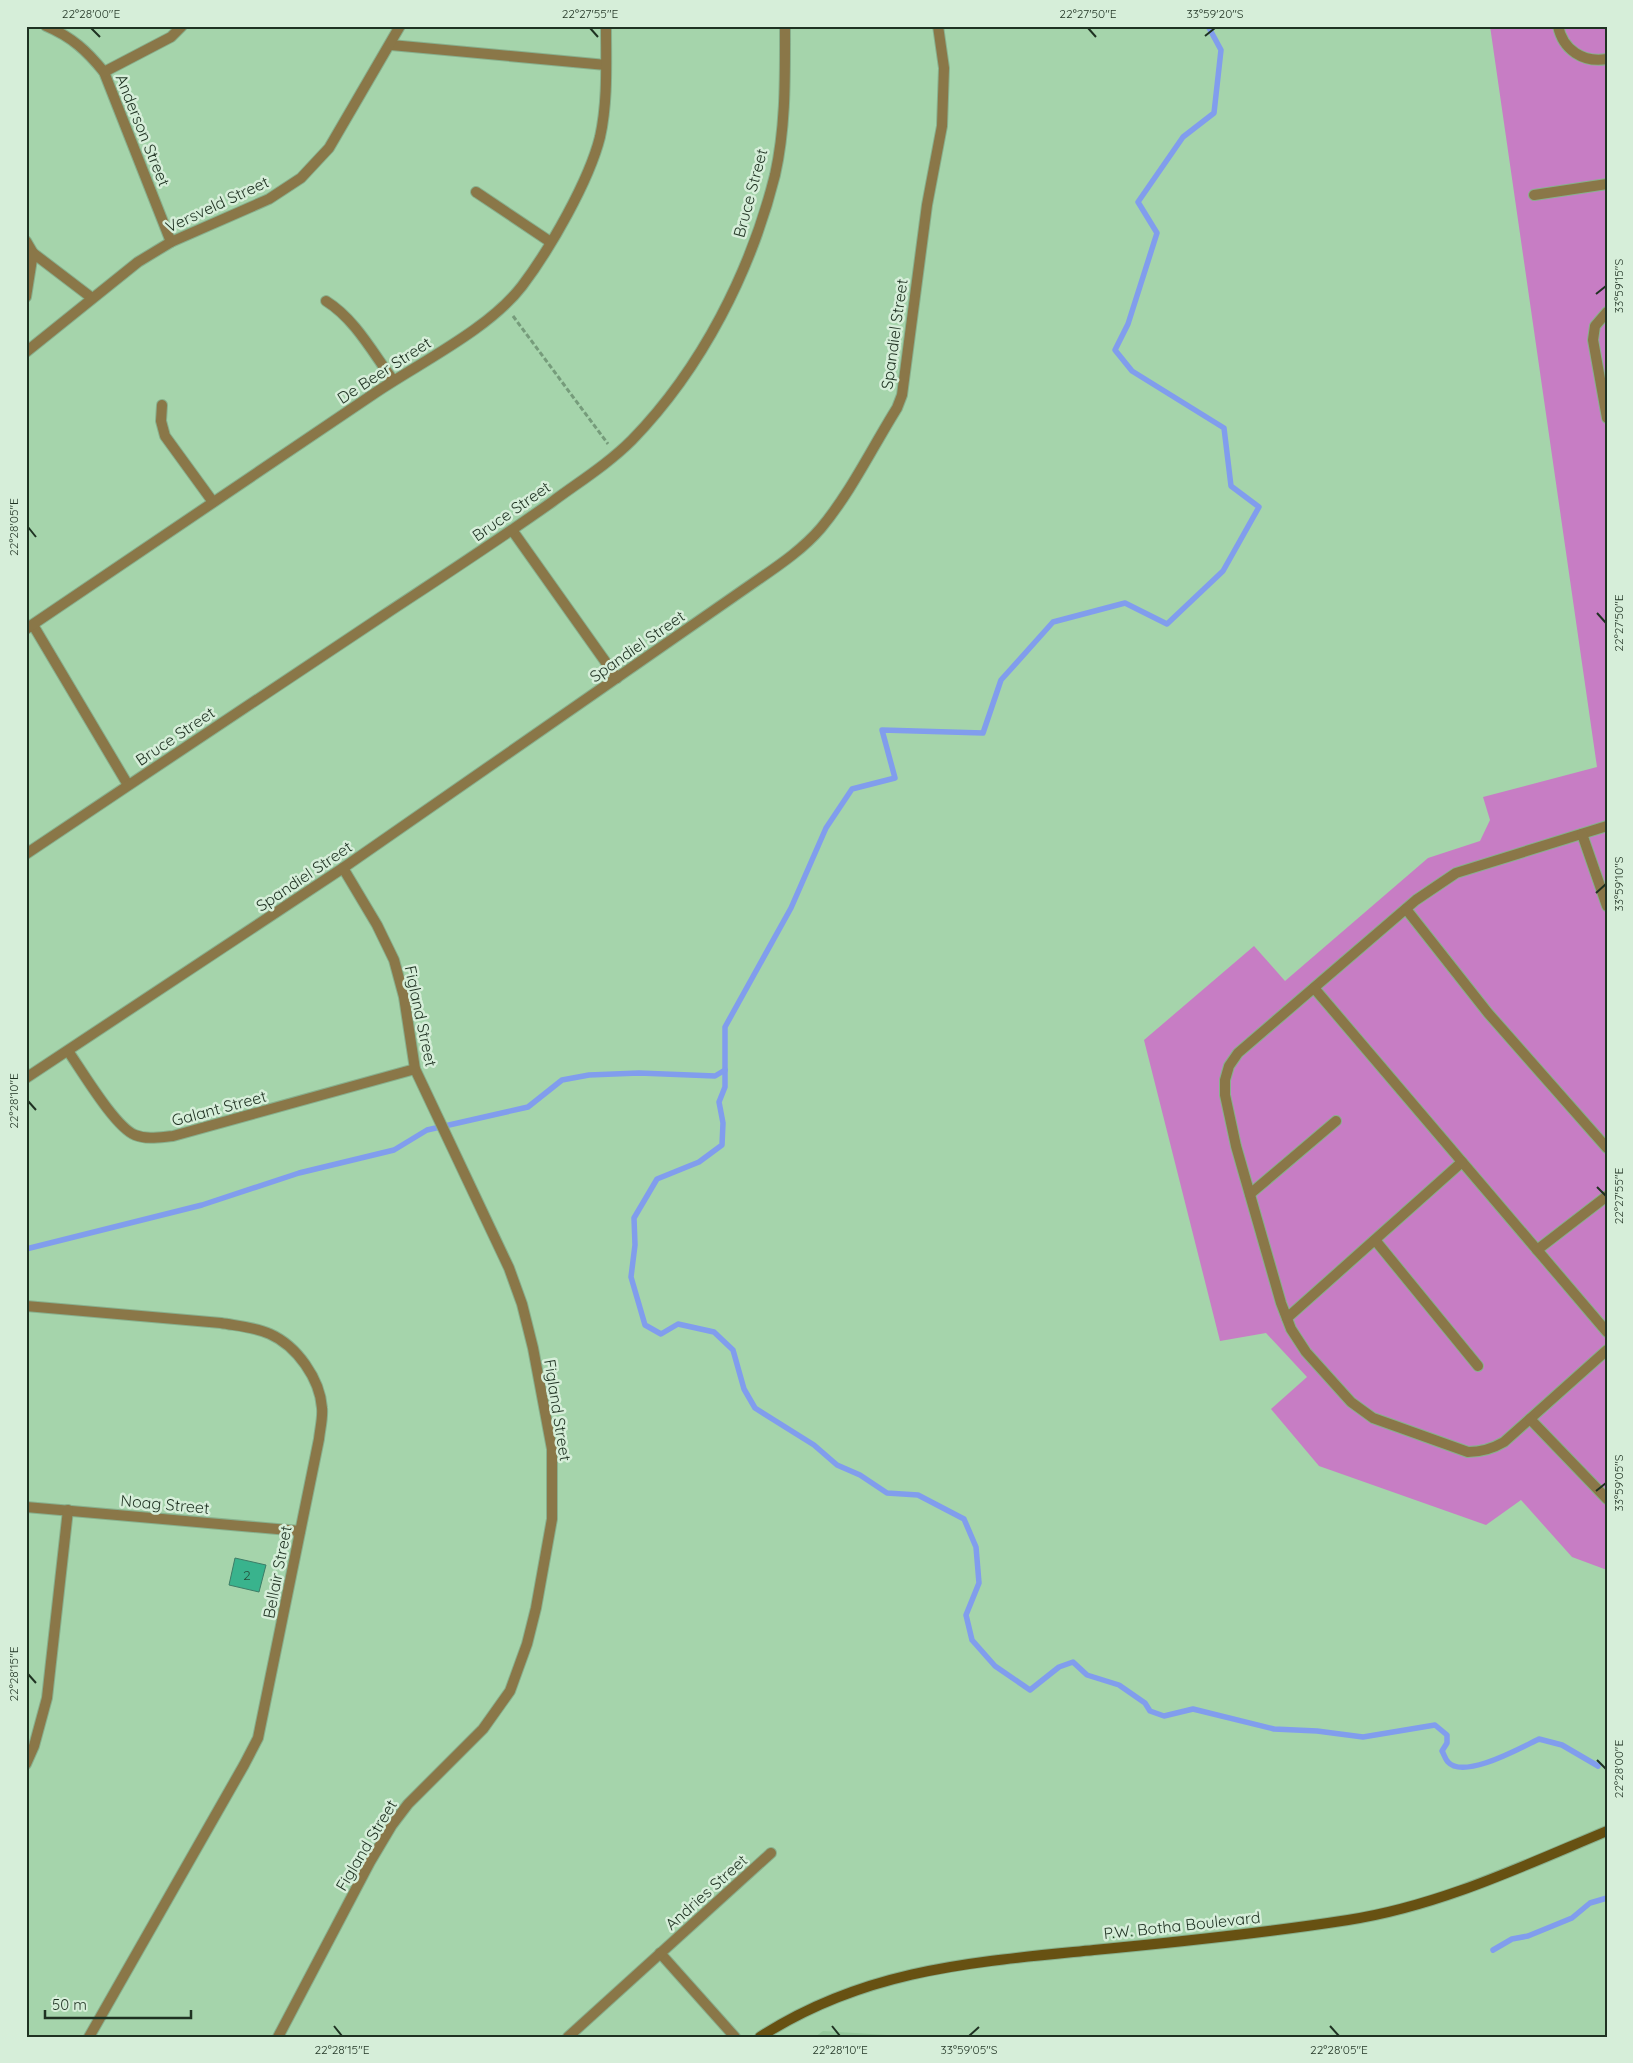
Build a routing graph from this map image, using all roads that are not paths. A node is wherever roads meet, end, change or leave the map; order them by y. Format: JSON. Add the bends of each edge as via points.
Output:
{"nodes":[{"id":1,"x":46,"y":26,"type":"edge"},
{"id":2,"x":182,"y":26,"type":"edge"},
{"id":3,"x":400,"y":26,"type":"edge"},
{"id":4,"x":606,"y":26,"type":"edge"},
{"id":5,"x":786,"y":26,"type":"edge"},
{"id":6,"x":938,"y":26,"type":"edge"},
{"id":7,"x":1558,"y":26,"type":"edge"},
{"id":8,"x":391,"y":45,"type":"junction"},
{"id":9,"x":1607,"y":59,"type":"edge"},
{"id":10,"x":606,"y":65,"type":"junction"},
{"id":11,"x":104,"y":72,"type":"junction"},
{"id":12,"x":1607,"y":184,"type":"edge"},
{"id":13,"x":476,"y":192,"type":"dead end"},
{"id":14,"x":1534,"y":195,"type":"dead end"},
{"id":15,"x":26,"y":241,"type":"edge"},
{"id":16,"x":550,"y":241,"type":"junction"},
{"id":17,"x":171,"y":242,"type":"junction"},
{"id":18,"x":33,"y":253,"type":"junction"},
{"id":19,"x":26,"y":297,"type":"edge"},
{"id":20,"x":92,"y":298,"type":"junction"},
{"id":21,"x":326,"y":301,"type":"dead end"},
{"id":22,"x":1607,"y":312,"type":"edge"},
{"id":23,"x":26,"y":352,"type":"edge"},
{"id":24,"x":393,"y":380,"type":"junction"},
{"id":25,"x":162,"y":404,"type":"dead end"},
{"id":26,"x":1607,"y":418,"type":"edge"},
{"id":27,"x":213,"y":502,"type":"junction"},
{"id":28,"x":512,"y":530,"type":"junction"},
{"id":29,"x":30,"y":627,"type":"edge"},
{"id":30,"x":617,"y":678,"type":"junction"},
{"id":31,"x":128,"y":785,"type":"junction"},
{"id":32,"x":1607,"y":826,"type":"edge"},
{"id":33,"x":1582,"y":834,"type":"junction"},
{"id":34,"x":26,"y":854,"type":"edge"},
{"id":35,"x":343,"y":868,"type":"junction"},
{"id":36,"x":1607,"y":906,"type":"edge"},
{"id":37,"x":1406,"y":909,"type":"junction"},
{"id":38,"x":1314,"y":988,"type":"junction"},
{"id":39,"x":68,"y":1051,"type":"junction"},
{"id":40,"x":414,"y":1068,"type":"junction"},
{"id":41,"x":26,"y":1078,"type":"edge"},
{"id":42,"x":1336,"y":1121,"type":"dead end"},
{"id":43,"x":1607,"y":1148,"type":"edge"},
{"id":44,"x":1462,"y":1162,"type":"junction"},
{"id":45,"x":1250,"y":1194,"type":"junction"},
{"id":46,"x":1607,"y":1196,"type":"edge"},
{"id":47,"x":1375,"y":1240,"type":"junction"},
{"id":48,"x":1537,"y":1250,"type":"junction"},
{"id":49,"x":26,"y":1306,"type":"edge"},
{"id":50,"x":1287,"y":1318,"type":"junction"},
{"id":51,"x":1607,"y":1332,"type":"edge"},
{"id":52,"x":1607,"y":1350,"type":"edge"},
{"id":53,"x":1478,"y":1366,"type":"dead end"},
{"id":54,"x":1530,"y":1418,"type":"junction"},
{"id":55,"x":1607,"y":1499,"type":"edge"},
{"id":56,"x":26,"y":1507,"type":"edge"},
{"id":57,"x":68,"y":1510,"type":"junction"},
{"id":58,"x":300,"y":1531,"type":"junction"},
{"id":59,"x":26,"y":1764,"type":"edge"},
{"id":60,"x":1607,"y":1831,"type":"edge"},
{"id":61,"x":771,"y":1853,"type":"dead end"},
{"id":62,"x":660,"y":1952,"type":"junction"},
{"id":63,"x":89,"y":2037,"type":"edge"},
{"id":64,"x":278,"y":2037,"type":"edge"},
{"id":65,"x":568,"y":2037,"type":"edge"},
{"id":66,"x":735,"y":2037,"type":"edge"},
{"id":67,"x":760,"y":2037,"type":"edge"}],
"edges":[{"from":1,"to":11,"type":"street","name":"Anderson Street","via":[[85,49]]},
{"from":2,"to":11,"type":"street","via":[[171,37]]},
{"from":3,"to":8,"type":"street","name":"Versveld Street"},
{"from":4,"to":10,"type":"street","name":"De Beer Street"},
{"from":5,"to":28,"type":"street","name":"Bruce Street","via":[[785,105],[775,173],[758,230],[730,300],[671,393],[632,439]]},
{"from":6,"to":30,"type":"street","name":"Spandiel Street","via":[[944,68],[942,126],[927,205],[904,383],[897,408],[838,507],[820,530],[767,574]]},
{"from":7,"to":9,"type":"street","via":[[1575,55]]},
{"from":8,"to":10,"type":"street"},
{"from":8,"to":17,"type":"street","name":"Versveld Street","via":[[329,148],[301,178],[269,200]]},
{"from":10,"to":16,"type":"street","name":"De Beer Street","via":[[600,138],[575,199]]},
{"from":11,"to":17,"type":"street","name":"Anderson Street"},
{"from":12,"to":14,"type":"street"},
{"from":13,"to":16,"type":"street"},
{"from":15,"to":18,"type":"street"},
{"from":16,"to":24,"type":"street","name":"De Beer Street","via":[[504,305],[456,341]]},
{"from":17,"to":20,"type":"street","name":"Versveld Street","via":[[138,262]]},
{"from":18,"to":19,"type":"street"},
{"from":18,"to":20,"type":"street"},
{"from":20,"to":23,"type":"street","name":"Versveld Street"},
{"from":21,"to":24,"type":"street","via":[[339,309]]},
{"from":22,"to":26,"type":"street","via":[[1595,326],[1593,340]]},
{"from":24,"to":27,"type":"street","name":"De Beer Street"},
{"from":25,"to":27,"type":"street","via":[[161,421],[165,436]]},
{"from":27,"to":29,"type":"street","name":"De Beer Street"},
{"from":28,"to":30,"type":"street"},
{"from":28,"to":31,"type":"street","name":"Bruce Street"},
{"from":29,"to":31,"type":"street"},
{"from":30,"to":35,"type":"street","name":"Spandiel Street"},
{"from":31,"to":34,"type":"street","name":"Bruce Street"},
{"from":32,"to":33,"type":"street"},
{"from":33,"to":36,"type":"street"},
{"from":33,"to":37,"type":"street","via":[[1456,873]]},
{"from":35,"to":39,"type":"street","name":"Spandiel Street"},
{"from":35,"to":40,"type":"street","name":"Figland Street","via":[[394,960],[404,997]]},
{"from":37,"to":38,"type":"street"},
{"from":37,"to":43,"type":"street","via":[[1488,1013]]},
{"from":38,"to":44,"type":"street"},
{"from":38,"to":45,"type":"street","via":[[1238,1052],[1229,1066],[1225,1095]]},
{"from":39,"to":40,"type":"street","name":"Galant Street","via":[[119,1123],[134,1135],[148,1138],[173,1136]]},
{"from":39,"to":41,"type":"street","name":"Spandiel Street"},
{"from":40,"to":64,"type":"street","name":"Figland Street","via":[[510,1268],[522,1304],[552,1449],[552,1519],[527,1644],[510,1691],[483,1729],[408,1804],[392,1825]]},
{"from":42,"to":45,"type":"street"},
{"from":44,"to":47,"type":"street"},
{"from":44,"to":48,"type":"street"},
{"from":45,"to":50,"type":"street"},
{"from":46,"to":48,"type":"street"},
{"from":47,"to":50,"type":"street"},
{"from":47,"to":53,"type":"street"},
{"from":48,"to":51,"type":"street"},
{"from":49,"to":58,"type":"street","name":"Bellair Street","via":[[248,1327],[271,1335],[292,1350],[318,1385],[322,1408],[319,1439]]},
{"from":50,"to":54,"type":"street","via":[[1306,1352],[1351,1402],[1373,1418],[1468,1452],[1479,1452],[1504,1442]]},
{"from":52,"to":54,"type":"street"},
{"from":54,"to":55,"type":"street"},
{"from":56,"to":57,"type":"street","name":"Noag Street"},
{"from":57,"to":58,"type":"street","name":"Noag Street"},
{"from":57,"to":59,"type":"street","via":[[47,1698]]},
{"from":58,"to":63,"type":"street","name":"Bellair Street","via":[[258,1738]]},
{"from":60,"to":67,"type":"street","name":"P.W. Botha Boulevard","via":[[1473,1888],[1407,1908],[1351,1920],[1218,1938],[974,1962],[927,1970],[838,1996]]},
{"from":61,"to":62,"type":"street","name":"Andries Street"},
{"from":62,"to":65,"type":"street","name":"Andries Street"},
{"from":62,"to":66,"type":"street","name":"Andries Street"}]}
